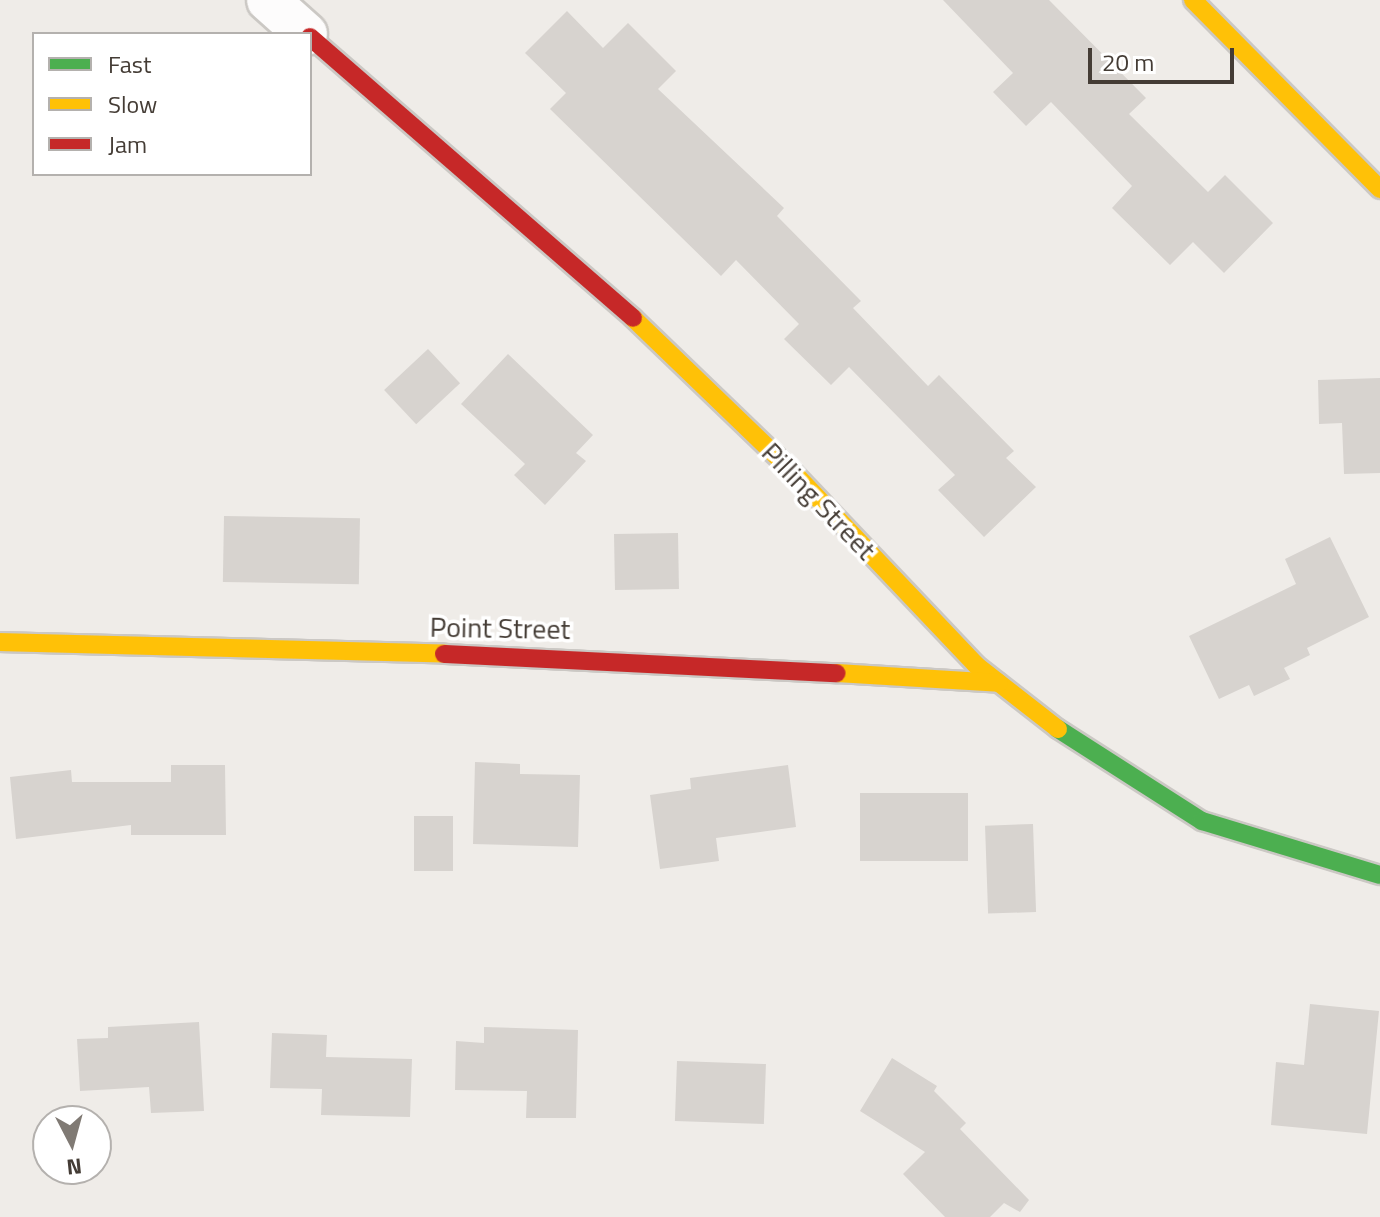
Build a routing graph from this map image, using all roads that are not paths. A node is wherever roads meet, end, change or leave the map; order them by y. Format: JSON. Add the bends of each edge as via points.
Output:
{"nodes":[{"id":1,"x":268,"y":0,"type":"edge"},
{"id":2,"x":1193,"y":0,"type":"edge"},
{"id":3,"x":304,"y":32,"type":"edge"},
{"id":4,"x":312,"y":39,"type":"edge"},
{"id":5,"x":1380,"y":189,"type":"edge"},
{"id":6,"x":0,"y":642,"type":"edge"},
{"id":7,"x":999,"y":683,"type":"junction"},
{"id":8,"x":1380,"y":875,"type":"edge"}],
"edges":[{"from":1,"to":3,"type":"street","name":"Pilling Street"},
{"from":2,"to":5,"type":"street"},
{"from":4,"to":7,"type":"street","name":"Pilling Street","via":[[626,311]]},
{"from":6,"to":7,"type":"street","name":"Point Street","via":[[576,658]]},
{"from":7,"to":8,"type":"street","name":"Pilling Street","via":[[1061,731],[1202,821]]}]}
